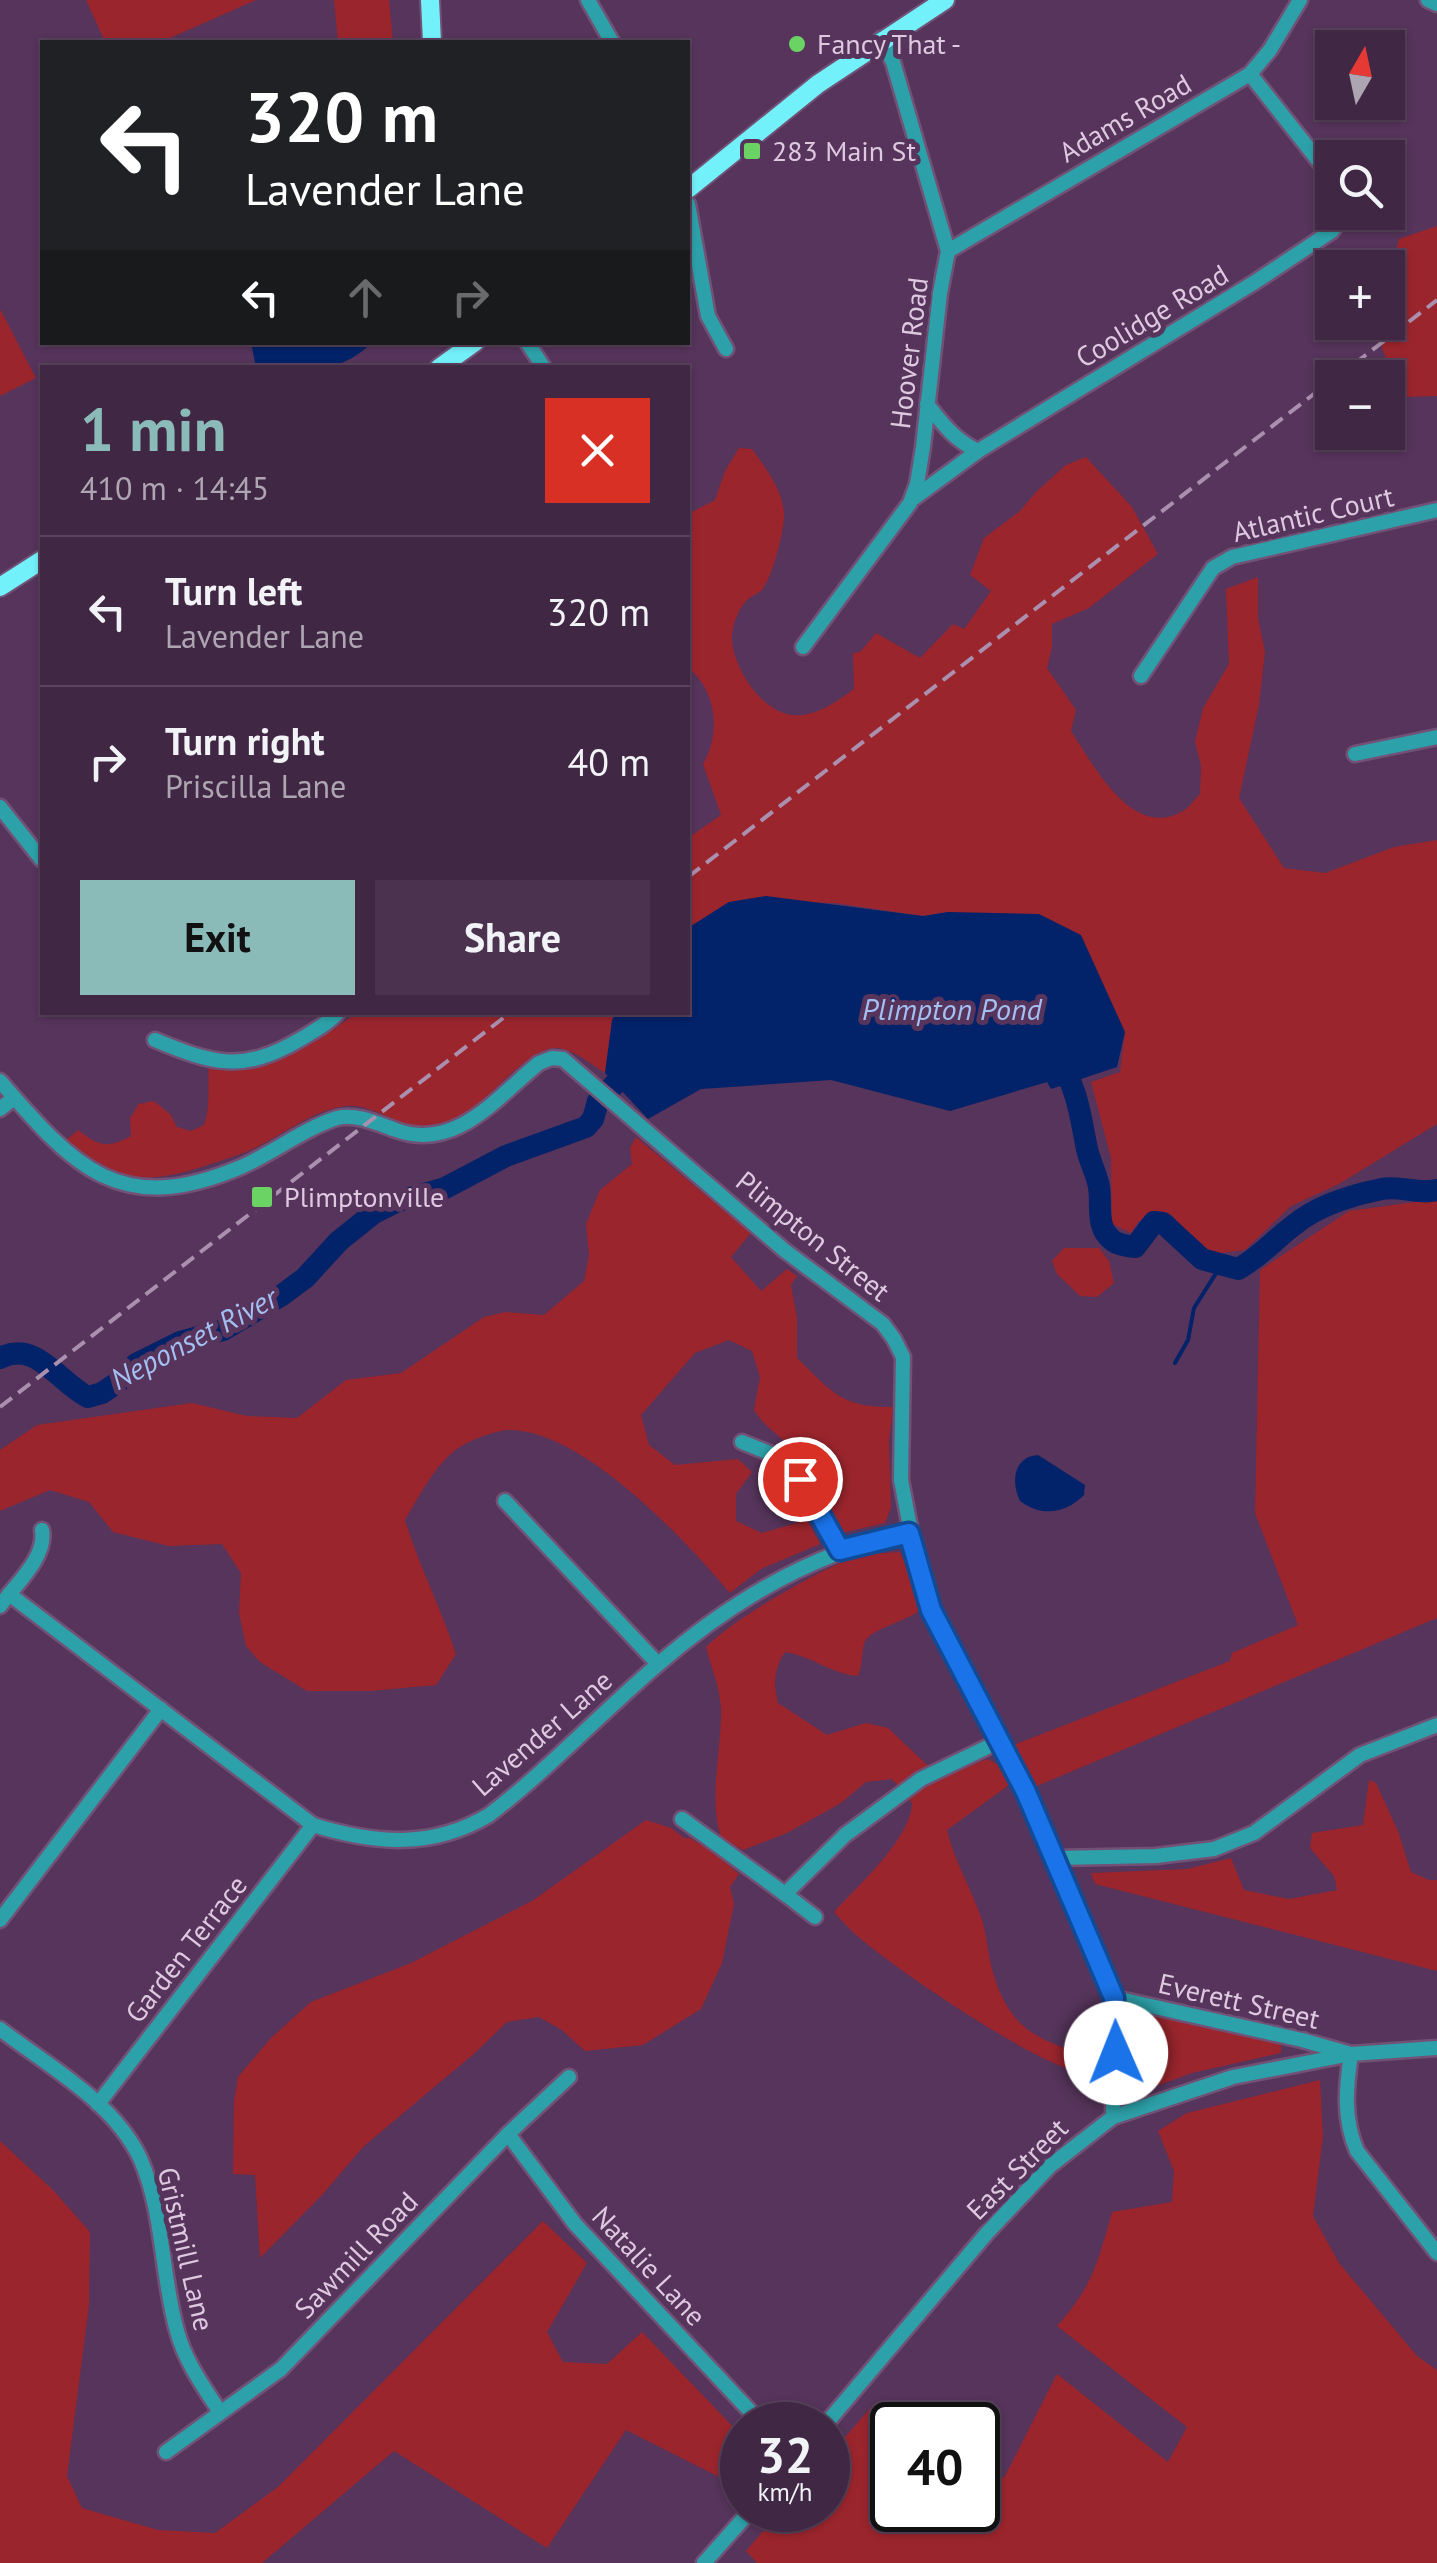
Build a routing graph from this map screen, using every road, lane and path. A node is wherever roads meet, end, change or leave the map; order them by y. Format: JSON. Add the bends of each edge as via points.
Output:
{"nodes":[{"id":1,"x":430,"y":0,"type":"edge"},
{"id":2,"x":588,"y":0,"type":"edge"},
{"id":3,"x":945,"y":0,"type":"edge"},
{"id":4,"x":1300,"y":0,"type":"edge"},
{"id":5,"x":1428,"y":0,"type":"edge"},
{"id":6,"x":1437,"y":4,"type":"edge"},
{"id":7,"x":432,"y":40,"type":"edge"},
{"id":8,"x":611,"y":40,"type":"edge"},
{"id":9,"x":881,"y":40,"type":"junction"},
{"id":10,"x":1250,"y":74,"type":"junction"},
{"id":11,"x":1315,"y":156,"type":"edge"},
{"id":12,"x":690,"y":186,"type":"edge"},
{"id":13,"x":690,"y":215,"type":"edge"},
{"id":14,"x":1332,"y":230,"type":"edge"},
{"id":15,"x":948,"y":252,"type":"junction"},
{"id":16,"x":460,"y":345,"type":"edge"},
{"id":17,"x":726,"y":349,"type":"dead end"},
{"id":18,"x":441,"y":365,"type":"edge"},
{"id":19,"x":927,"y":404,"type":"junction"},
{"id":20,"x":978,"y":451,"type":"junction"},
{"id":21,"x":910,"y":502,"type":"junction"},
{"id":22,"x":1437,"y":510,"type":"edge"},
{"id":23,"x":40,"y":562,"type":"edge"},
{"id":24,"x":0,"y":586,"type":"edge"},
{"id":25,"x":803,"y":647,"type":"dead end"},
{"id":26,"x":1141,"y":676,"type":"dead end"},
{"id":27,"x":1437,"y":738,"type":"edge"},
{"id":28,"x":1355,"y":754,"type":"dead end"},
{"id":29,"x":0,"y":806,"type":"edge"},
{"id":30,"x":40,"y":857,"type":"edge"},
{"id":31,"x":333,"y":1015,"type":"edge"},
{"id":32,"x":155,"y":1040,"type":"dead end"},
{"id":33,"x":0,"y":1081,"type":"edge"},
{"id":34,"x":14,"y":1098,"type":"junction"},
{"id":35,"x":0,"y":1110,"type":"edge"},
{"id":36,"x":742,"y":1442,"type":"dead end"},
{"id":37,"x":505,"y":1501,"type":"dead end"},
{"id":38,"x":42,"y":1530,"type":"dead end"},
{"id":39,"x":909,"y":1533,"type":"junction"},
{"id":40,"x":840,"y":1550,"type":"junction"},
{"id":41,"x":5,"y":1600,"type":"edge"},
{"id":42,"x":658,"y":1664,"type":"junction"},
{"id":43,"x":161,"y":1710,"type":"junction"},
{"id":44,"x":1437,"y":1725,"type":"edge"},
{"id":45,"x":1000,"y":1742,"type":"junction"},
{"id":46,"x":682,"y":1819,"type":"dead end"},
{"id":47,"x":313,"y":1825,"type":"junction"},
{"id":48,"x":1057,"y":1858,"type":"junction"},
{"id":49,"x":784,"y":1894,"type":"junction"},
{"id":50,"x":815,"y":1917,"type":"dead end"},
{"id":51,"x":0,"y":1920,"type":"edge"},
{"id":52,"x":1114,"y":1998,"type":"junction"},
{"id":53,"x":0,"y":2029,"type":"edge"},
{"id":54,"x":1437,"y":2048,"type":"edge"},
{"id":55,"x":1351,"y":2054,"type":"junction"},
{"id":56,"x":569,"y":2076,"type":"dead end"},
{"id":57,"x":98,"y":2104,"type":"junction"},
{"id":58,"x":1112,"y":2117,"type":"junction"},
{"id":59,"x":508,"y":2134,"type":"junction"},
{"id":60,"x":1437,"y":2254,"type":"edge"},
{"id":61,"x":741,"y":2402,"type":"edge"},
{"id":62,"x":844,"y":2402,"type":"edge"},
{"id":63,"x":220,"y":2412,"type":"junction"},
{"id":64,"x":166,"y":2452,"type":"dead end"},
{"id":65,"x":731,"y":2532,"type":"edge"},
{"id":66,"x":704,"y":2563,"type":"edge"}],
"edges":[{"from":1,"to":7,"type":"main road"},
{"from":2,"to":8,"type":"street"},
{"from":3,"to":9,"type":"main road"},
{"from":4,"to":10,"type":"street","name":"Adams Road"},
{"from":5,"to":6,"type":"street"},
{"from":9,"to":12,"type":"main road"},
{"from":9,"to":15,"type":"street","name":"Hoover Road"},
{"from":10,"to":11,"type":"street"},
{"from":10,"to":15,"type":"street","name":"Adams Road"},
{"from":13,"to":17,"type":"street","via":[[708,316]]},
{"from":14,"to":20,"type":"street","name":"Coolidge Road"},
{"from":15,"to":19,"type":"street","name":"Hoover Road"},
{"from":16,"to":18,"type":"main road"},
{"from":19,"to":20,"type":"street","via":[[945,429]]},
{"from":19,"to":21,"type":"street","name":"Hoover Road"},
{"from":20,"to":21,"type":"street","name":"Coolidge Road"},
{"from":21,"to":25,"type":"street","name":"Hoover Road"},
{"from":22,"to":26,"type":"street","name":"Atlantic Court","via":[[1232,557],[1212,568]]},
{"from":23,"to":24,"type":"main road"},
{"from":27,"to":28,"type":"street"},
{"from":29,"to":30,"type":"street"},
{"from":31,"to":32,"type":"street","via":[[280,1050],[249,1061],[199,1058]]},
{"from":33,"to":34,"type":"street","name":"Plimpton Street"},
{"from":34,"to":35,"type":"street"},
{"from":34,"to":39,"type":"street","name":"Plimpton Street","via":[[89,1171],[150,1187],[240,1168],[343,1117],[418,1137],[441,1135],[470,1121],[536,1065],[566,1060],[784,1250],[883,1324],[903,1358],[901,1480]]},
{"from":36,"to":40,"type":"street","via":[[779,1457],[800,1479]]},
{"from":37,"to":42,"type":"street"},
{"from":38,"to":41,"type":"street","via":[[38,1554]]},
{"from":39,"to":40,"type":"street","name":"Lavender Lane"},
{"from":39,"to":45,"type":"street","name":"Plimpton Street","via":[[931,1610]]},
{"from":40,"to":42,"type":"street","name":"Lavender Lane","via":[[777,1581]]},
{"from":41,"to":43,"type":"street","name":"Lavender Lane"},
{"from":42,"to":47,"type":"street","name":"Lavender Lane","via":[[512,1798],[467,1829],[394,1842]]},
{"from":43,"to":47,"type":"street","name":"Lavender Lane"},
{"from":43,"to":51,"type":"street"},
{"from":44,"to":48,"type":"street","via":[[1360,1756],[1254,1833],[1214,1849]]},
{"from":45,"to":48,"type":"street","name":"Plimpton Street"},
{"from":45,"to":49,"type":"street","via":[[914,1784],[844,1834]]},
{"from":46,"to":49,"type":"street"},
{"from":47,"to":57,"type":"street","name":"Garden Terrace"},
{"from":48,"to":52,"type":"street","name":"Plimpton Street"},
{"from":49,"to":50,"type":"street"},
{"from":52,"to":55,"type":"street","name":"Everett Street"},
{"from":52,"to":58,"type":"street","name":"Plimpton Street"},
{"from":53,"to":57,"type":"street","name":"Gristmill Lane"},
{"from":54,"to":55,"type":"street","name":"East Street"},
{"from":55,"to":58,"type":"street","name":"East Street","via":[[1204,2084]]},
{"from":55,"to":60,"type":"street","via":[[1350,2134],[1357,2151]]},
{"from":56,"to":59,"type":"street","name":"Sawmill Road"},
{"from":57,"to":63,"type":"street","name":"Gristmill Lane","via":[[140,2158],[177,2332]]},
{"from":58,"to":62,"type":"street","name":"East Street","via":[[1050,2166]]},
{"from":59,"to":61,"type":"street","name":"Natalie Lane","via":[[575,2224]]},
{"from":59,"to":63,"type":"street","name":"Sawmill Road","via":[[281,2369]]},
{"from":63,"to":64,"type":"street","name":"Sawmill Road"},
{"from":65,"to":66,"type":"street"}]}
